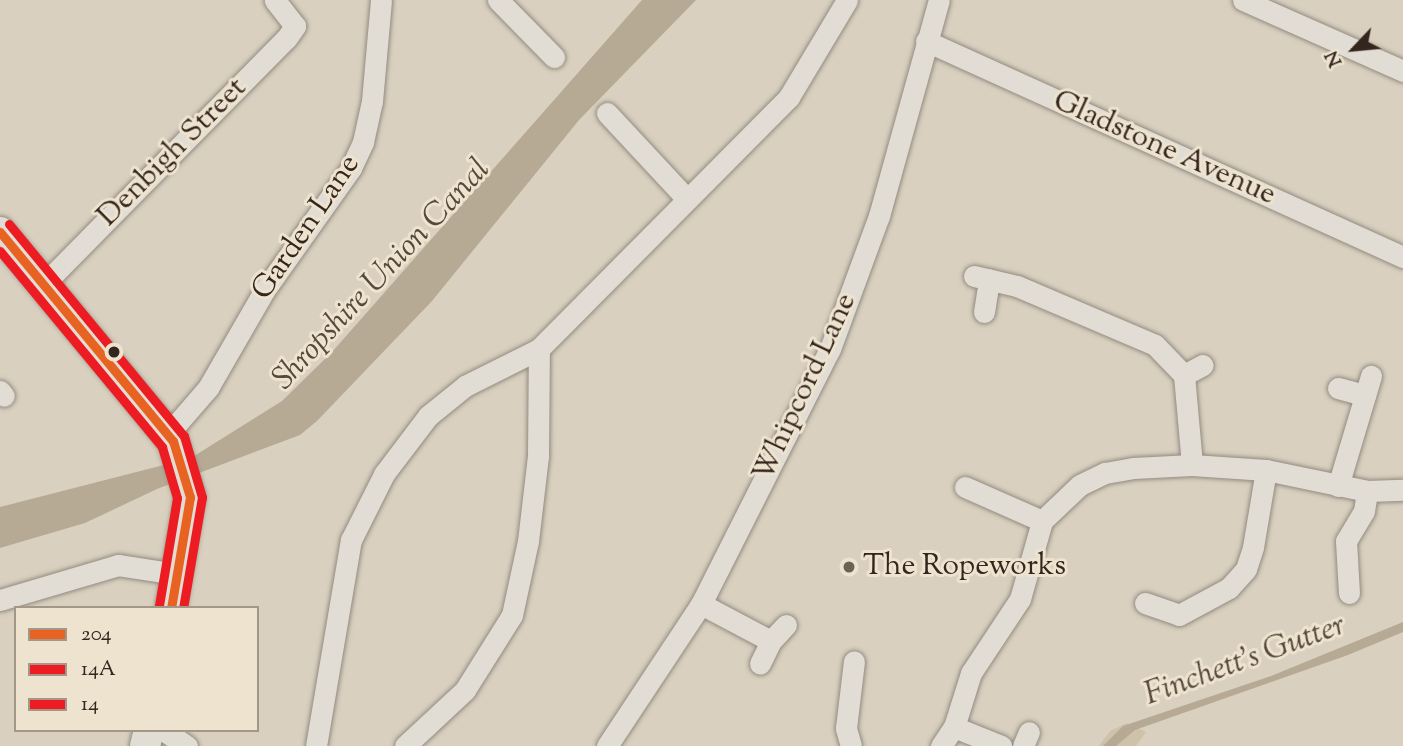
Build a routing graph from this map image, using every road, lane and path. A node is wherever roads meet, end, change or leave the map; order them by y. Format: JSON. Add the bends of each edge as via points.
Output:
{"nodes":[{"id":1,"x":275,"y":0,"type":"edge"},
{"id":2,"x":381,"y":0,"type":"edge"},
{"id":3,"x":498,"y":0,"type":"edge"},
{"id":4,"x":847,"y":0,"type":"edge"},
{"id":5,"x":939,"y":0,"type":"edge"},
{"id":6,"x":1243,"y":0,"type":"edge"},
{"id":7,"x":926,"y":41,"type":"junction"},
{"id":8,"x":554,"y":57,"type":"dead end"},
{"id":9,"x":1403,"y":71,"type":"edge"},
{"id":10,"x":607,"y":113,"type":"dead end"},
{"id":11,"x":687,"y":199,"type":"junction"},
{"id":12,"x":4,"y":246,"type":"edge"},
{"id":13,"x":1403,"y":257,"type":"edge"},
{"id":14,"x":42,"y":286,"type":"junction"},
{"id":15,"x":984,"y":312,"type":"dead end"},
{"id":16,"x":539,"y":349,"type":"junction"},
{"id":17,"x":1338,"y":388,"type":"dead end"},
{"id":18,"x":171,"y":437,"type":"junction"},
{"id":19,"x":1192,"y":465,"type":"junction"},
{"id":20,"x":1266,"y":470,"type":"junction"},
{"id":21,"x":1338,"y":486,"type":"junction"},
{"id":22,"x":965,"y":488,"type":"dead end"},
{"id":23,"x":1403,"y":490,"type":"edge"},
{"id":24,"x":1367,"y":491,"type":"junction"},
{"id":25,"x":1042,"y":521,"type":"junction"},
{"id":26,"x":177,"y":574,"type":"junction"},
{"id":27,"x":1349,"y":593,"type":"dead end"},
{"id":28,"x":0,"y":600,"type":"edge"},
{"id":29,"x":1145,"y":603,"type":"dead end"},
{"id":30,"x":701,"y":604,"type":"junction"},
{"id":31,"x":171,"y":606,"type":"edge"},
{"id":32,"x":786,"y":625,"type":"dead end"},
{"id":33,"x":771,"y":641,"type":"junction"},
{"id":34,"x":760,"y":664,"type":"dead end"},
{"id":35,"x":858,"y":676,"type":"dead end"},
{"id":36,"x":954,"y":727,"type":"junction"},
{"id":37,"x":166,"y":732,"type":"edge"},
{"id":38,"x":187,"y":746,"type":"edge"},
{"id":39,"x":316,"y":746,"type":"edge"},
{"id":40,"x":405,"y":746,"type":"edge"},
{"id":41,"x":607,"y":746,"type":"edge"},
{"id":42,"x":851,"y":746,"type":"edge"},
{"id":43,"x":941,"y":746,"type":"edge"},
{"id":44,"x":1001,"y":746,"type":"edge"}],
"edges":[{"from":1,"to":14,"type":"street","name":"Denbigh Street","via":[[295,26],[286,39]]},
{"from":2,"to":18,"type":"street","name":"Garden Lane","via":[[373,101],[351,168],[264,291],[208,388]]},
{"from":3,"to":8,"type":"street"},
{"from":4,"to":11,"type":"street","via":[[789,97]]},
{"from":5,"to":7,"type":"street","name":"Whipcord Lane"},
{"from":6,"to":9,"type":"street"},
{"from":7,"to":13,"type":"street","name":"Gladstone Avenue"},
{"from":7,"to":30,"type":"street","name":"Whipcord Lane","via":[[879,216],[830,349]]},
{"from":10,"to":11,"type":"street"},
{"from":11,"to":16,"type":"street"},
{"from":12,"to":14,"type":"street"},
{"from":14,"to":18,"type":"street"},
{"from":15,"to":19,"type":"street","via":[[982,277],[1017,286],[1155,345],[1194,370]]},
{"from":16,"to":39,"type":"street","via":[[465,386],[428,416],[365,505],[342,583]]},
{"from":16,"to":40,"type":"street","via":[[538,456],[528,541],[512,615],[465,690]]},
{"from":17,"to":21,"type":"street","via":[[1368,386]]},
{"from":18,"to":26,"type":"street","via":[[190,497]]},
{"from":19,"to":20,"type":"street"},
{"from":19,"to":25,"type":"street","via":[[1105,473],[1080,485]]},
{"from":20,"to":21,"type":"street"},
{"from":20,"to":29,"type":"street","via":[[1266,490],[1246,569],[1215,599],[1168,623]]},
{"from":21,"to":24,"type":"street"},
{"from":22,"to":25,"type":"street"},
{"from":23,"to":24,"type":"street"},
{"from":24,"to":27,"type":"street","via":[[1364,511],[1346,541]]},
{"from":25,"to":36,"type":"street","via":[[1020,599],[971,673]]},
{"from":26,"to":28,"type":"street","via":[[118,565]]},
{"from":26,"to":31,"type":"street"},
{"from":30,"to":33,"type":"street"},
{"from":30,"to":41,"type":"street","name":"Whipcord Lane"},
{"from":32,"to":33,"type":"street"},
{"from":33,"to":34,"type":"street"},
{"from":35,"to":42,"type":"street","via":[[846,728]]},
{"from":36,"to":43,"type":"street"},
{"from":36,"to":44,"type":"street"},
{"from":37,"to":38,"type":"street"}]}
